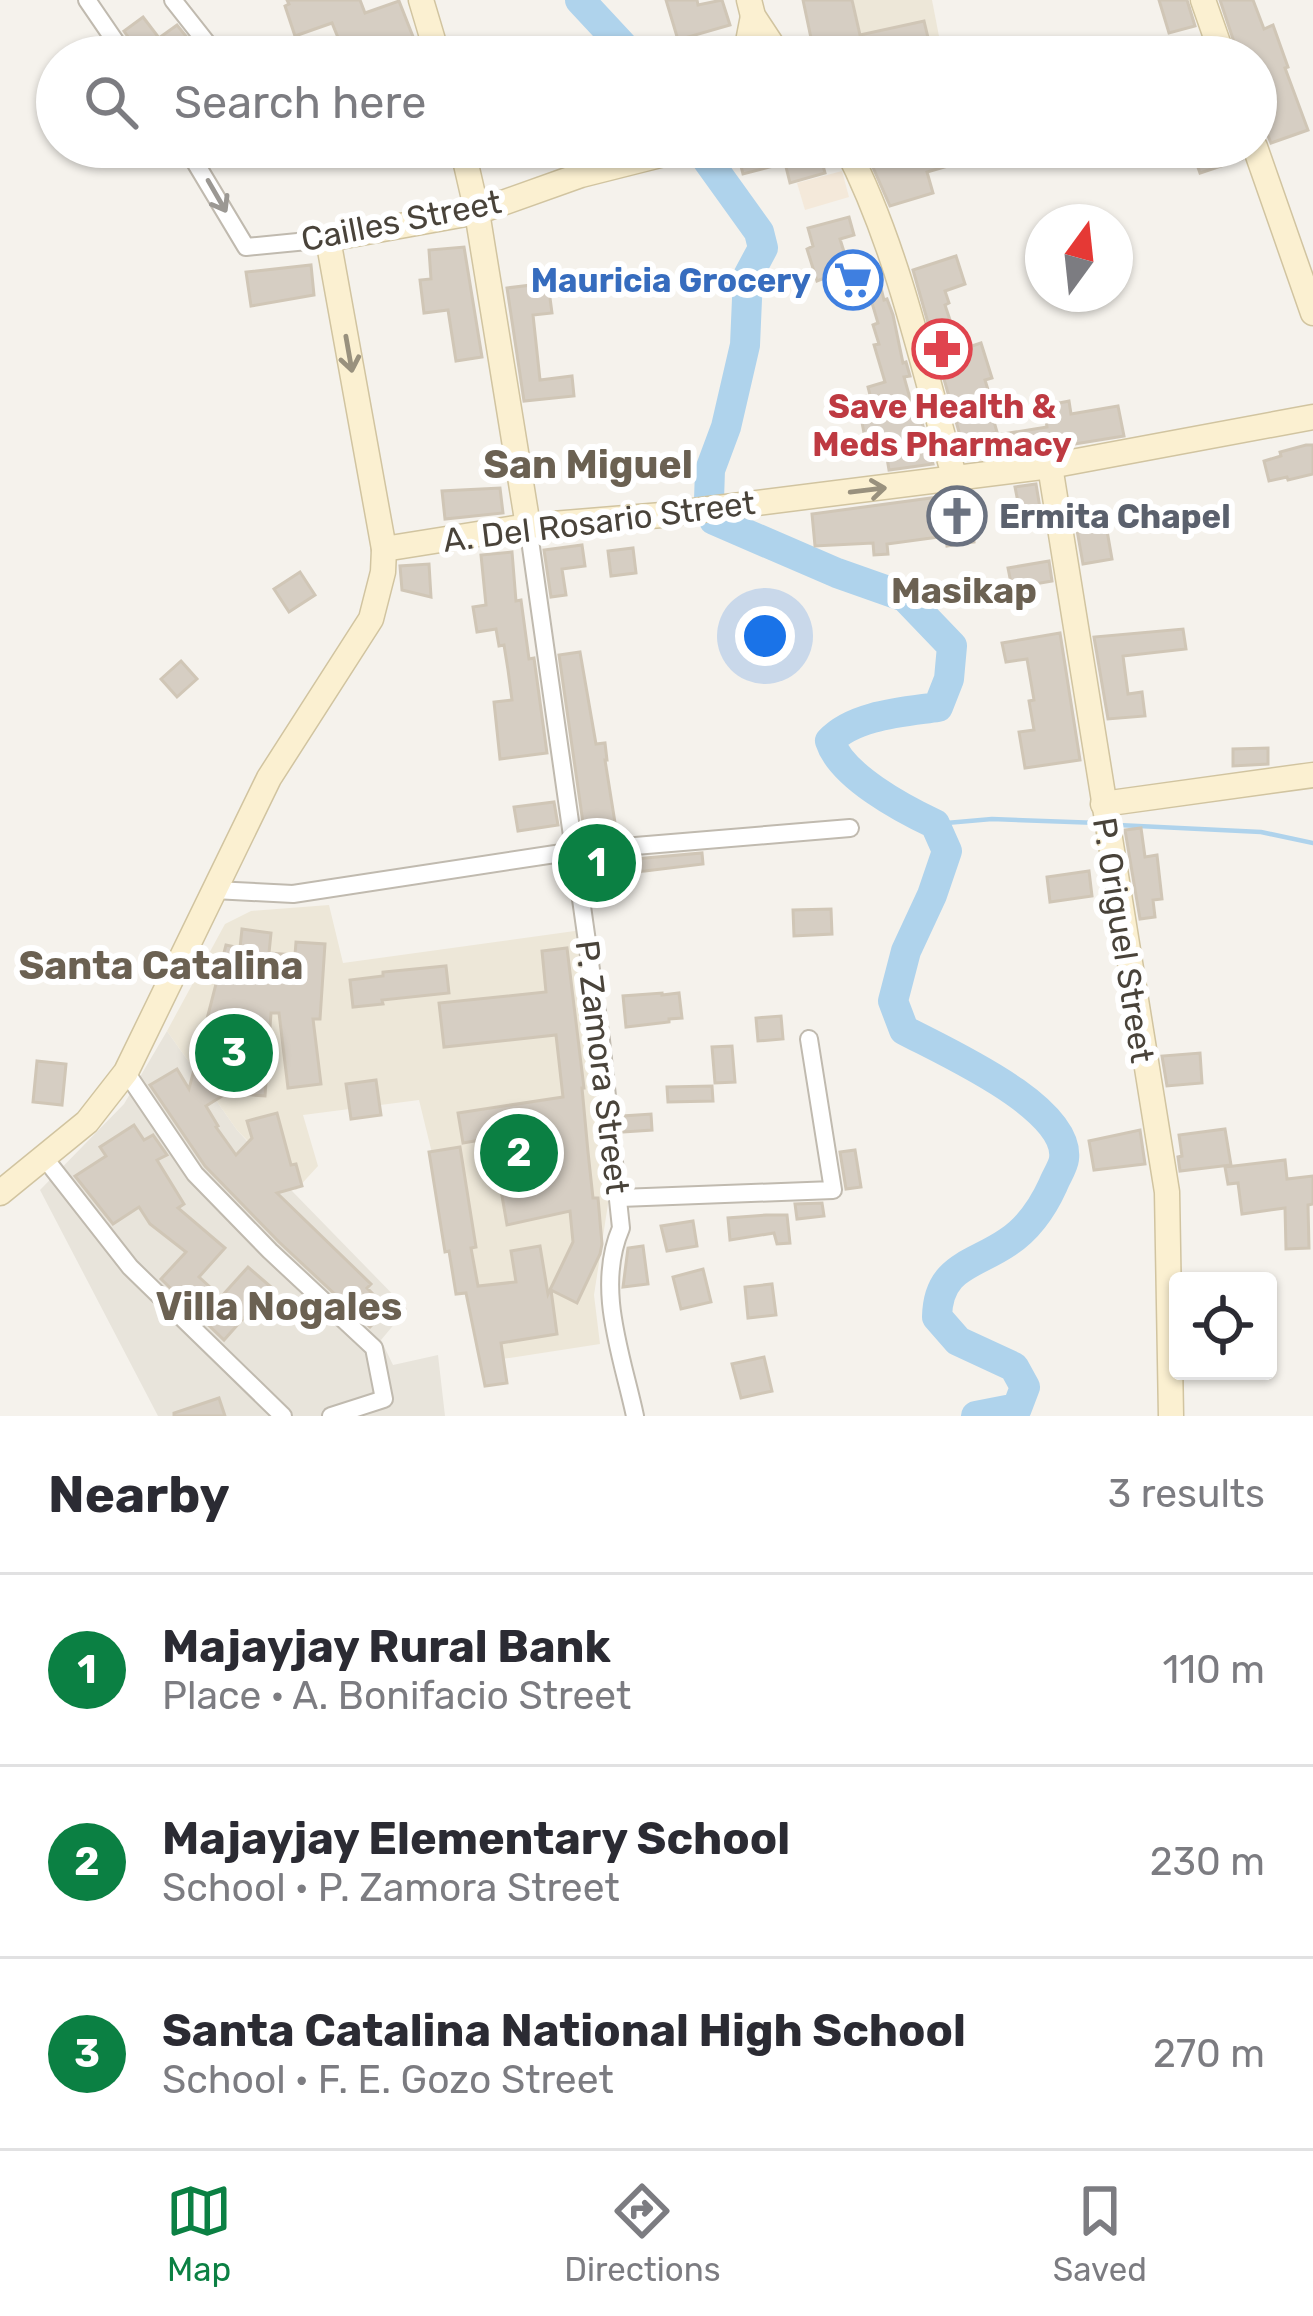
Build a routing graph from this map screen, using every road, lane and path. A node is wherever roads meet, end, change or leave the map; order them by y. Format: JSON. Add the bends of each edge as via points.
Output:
{"nodes":[{"id":1,"x":87,"y":0,"type":"edge"},
{"id":2,"x":173,"y":0,"type":"edge"},
{"id":3,"x":421,"y":0,"type":"edge"},
{"id":4,"x":1203,"y":0,"type":"edge"},
{"id":5,"x":751,"y":8,"type":"edge"},
{"id":6,"x":112,"y":36,"type":"edge"},
{"id":7,"x":201,"y":36,"type":"edge"},
{"id":8,"x":431,"y":36,"type":"edge"},
{"id":9,"x":768,"y":36,"type":"edge"},
{"id":10,"x":1216,"y":36,"type":"edge"},
{"id":11,"x":199,"y":168,"type":"edge"},
{"id":12,"x":467,"y":168,"type":"edge"},
{"id":13,"x":609,"y":168,"type":"edge"},
{"id":14,"x":856,"y":168,"type":"edge"},
{"id":15,"x":1262,"y":168,"type":"edge"},
{"id":16,"x":477,"y":212,"type":"junction"},
{"id":17,"x":328,"y":238,"type":"junction"},
{"id":18,"x":1313,"y":313,"type":"edge"},
{"id":19,"x":1313,"y":417,"type":"edge"},
{"id":20,"x":1050,"y":466,"type":"junction"},
{"id":21,"x":955,"y":479,"type":"junction"},
{"id":22,"x":528,"y":526,"type":"junction"},
{"id":23,"x":384,"y":549,"type":"junction"},
{"id":24,"x":1313,"y":775,"type":"edge"},
{"id":25,"x":1102,"y":804,"type":"junction"},
{"id":26,"x":850,"y":828,"type":"dead end"},
{"id":27,"x":575,"y":851,"type":"junction"},
{"id":28,"x":214,"y":890,"type":"junction"},
{"id":29,"x":809,"y":1039,"type":"dead end"},
{"id":30,"x":126,"y":1072,"type":"junction"},
{"id":31,"x":43,"y":1156,"type":"junction"},
{"id":32,"x":0,"y":1192,"type":"edge"},
{"id":33,"x":620,"y":1198,"type":"junction"},
{"id":34,"x":283,"y":1416,"type":"edge"},
{"id":35,"x":331,"y":1416,"type":"edge"},
{"id":36,"x":635,"y":1416,"type":"edge"},
{"id":37,"x":1171,"y":1416,"type":"edge"}],
"edges":[{"from":1,"to":6,"type":"street"},
{"from":2,"to":7,"type":"street"},
{"from":3,"to":8,"type":"main road"},
{"from":4,"to":10,"type":"main road"},
{"from":5,"to":9,"type":"main road"},
{"from":11,"to":17,"type":"street","name":"Cailles Street","one_way":true,"via":[[246,247]]},
{"from":12,"to":16,"type":"main road","name":"P. Zamora Street"},
{"from":13,"to":16,"type":"main road","name":"Cailles Street"},
{"from":14,"to":21,"type":"main road"},
{"from":15,"to":18,"type":"main road"},
{"from":16,"to":17,"type":"main road","name":"Cailles Street"},
{"from":16,"to":22,"type":"main road","name":"P. Zamora Street"},
{"from":17,"to":23,"type":"main road","one_way":true},
{"from":19,"to":20,"type":"main road","name":"A. Del Rosario Street"},
{"from":20,"to":21,"type":"main road","name":"A. Del Rosario Street"},
{"from":20,"to":25,"type":"main road","name":"P. Origuel Street"},
{"from":22,"to":21,"type":"main road","name":"A. Del Rosario Street","one_way":true},
{"from":22,"to":23,"type":"main road","name":"A. Del Rosario Street"},
{"from":22,"to":27,"type":"street","name":"P. Zamora Street"},
{"from":23,"to":28,"type":"main road","via":[[371,619],[269,778]]},
{"from":24,"to":25,"type":"main road"},
{"from":25,"to":37,"type":"main road","name":"P. Origuel Street","via":[[1167,1192]]},
{"from":26,"to":27,"type":"street"},
{"from":27,"to":28,"type":"street","via":[[293,894]]},
{"from":27,"to":33,"type":"street","name":"P. Zamora Street"},
{"from":28,"to":30,"type":"main road"},
{"from":29,"to":33,"type":"street","via":[[833,1190]]},
{"from":30,"to":31,"type":"main road","via":[[87,1122]]},
{"from":30,"to":35,"type":"street","via":[[195,1174],[374,1348],[384,1399]]},
{"from":31,"to":32,"type":"main road"},
{"from":31,"to":34,"type":"street","via":[[130,1267]]},
{"from":33,"to":36,"type":"street","name":"P. Zamora Street","via":[[622,1228],[609,1277]]}]}
